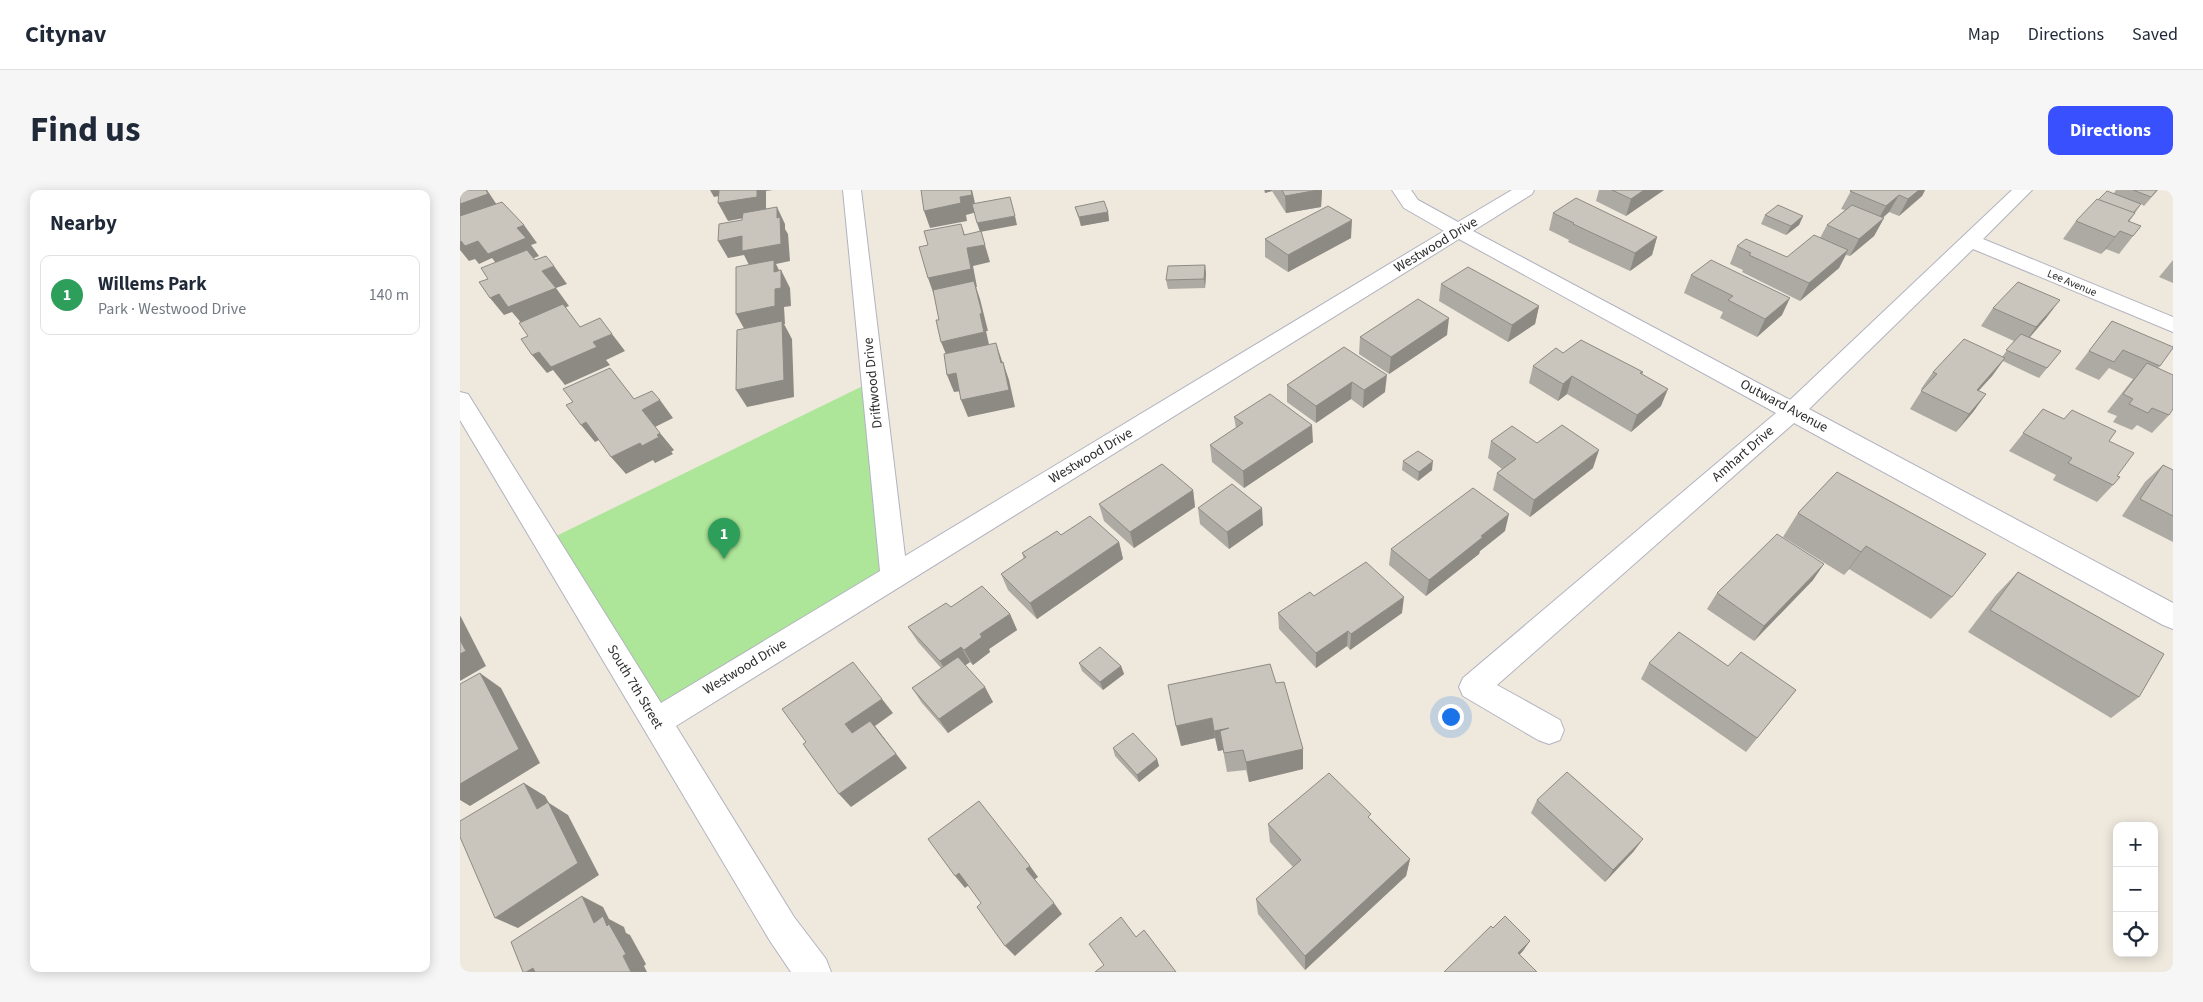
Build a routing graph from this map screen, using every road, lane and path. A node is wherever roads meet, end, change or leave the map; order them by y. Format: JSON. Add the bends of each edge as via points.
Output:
{"nodes":[{"id":1,"x":852,"y":190,"type":"edge"},
{"id":2,"x":1401,"y":190,"type":"edge"},
{"id":3,"x":1526,"y":190,"type":"edge"},
{"id":4,"x":2023,"y":190,"type":"edge"},
{"id":5,"x":1459,"y":231,"type":"junction"},
{"id":6,"x":1970,"y":241,"type":"junction"},
{"id":7,"x":2173,"y":325,"type":"edge"},
{"id":8,"x":460,"y":400,"type":"edge"},
{"id":9,"x":1793,"y":411,"type":"junction"},
{"id":10,"x":894,"y":576,"type":"junction"},
{"id":11,"x":2173,"y":617,"type":"edge"},
{"id":12,"x":656,"y":722,"type":"junction"},
{"id":13,"x":1549,"y":730,"type":"dead end"},
{"id":14,"x":813,"y":972,"type":"edge"}],
"edges":[{"from":1,"to":10,"type":"street","name":"Driftwood Drive"},
{"from":2,"to":5,"type":"street","name":"Outward Avenue","via":[[1411,204]]},
{"from":3,"to":5,"type":"street","name":"Westwood Drive"},
{"from":4,"to":6,"type":"street","name":"Amhart Drive"},
{"from":5,"to":9,"type":"street","name":"Outward Avenue"},
{"from":5,"to":10,"type":"street","name":"Westwood Drive"},
{"from":6,"to":7,"type":"street","name":"Lee Avenue"},
{"from":6,"to":9,"type":"street","name":"Amhart Drive"},
{"from":8,"to":12,"type":"street","name":"South 7th Street"},
{"from":9,"to":11,"type":"street","name":"Outward Avenue"},
{"from":9,"to":13,"type":"street","name":"Amhart Drive","via":[[1474,687]]},
{"from":10,"to":12,"type":"street","name":"Westwood Drive"},
{"from":12,"to":14,"type":"street","name":"South 7th Street","via":[[782,929]]}]}
